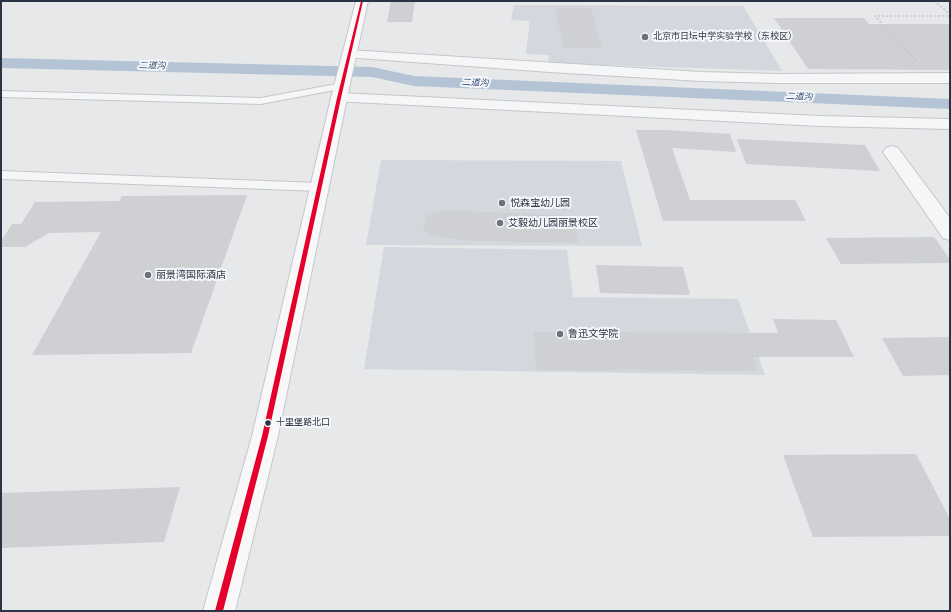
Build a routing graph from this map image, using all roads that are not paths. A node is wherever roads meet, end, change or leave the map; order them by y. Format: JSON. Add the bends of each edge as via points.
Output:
{"nodes":[{"id":1,"x":362,"y":1,"type":"edge"},
{"id":2,"x":344,"y":75,"type":"junction"},
{"id":3,"x":950,"y":78,"type":"edge"},
{"id":4,"x":1,"y":94,"type":"edge"},
{"id":5,"x":950,"y":124,"type":"edge"},
{"id":6,"x":892,"y":152,"type":"dead end"},
{"id":7,"x":1,"y":175,"type":"edge"},
{"id":8,"x":319,"y":187,"type":"junction"},
{"id":9,"x":950,"y":233,"type":"edge"},
{"id":10,"x":219,"y":611,"type":"edge"}],
"edges":[{"from":1,"to":2,"type":"street"},
{"from":2,"to":3,"type":"street","via":[[637,73],[751,78]]},
{"from":2,"to":4,"type":"lane","via":[[261,101]]},
{"from":2,"to":5,"type":"street","via":[[820,122]]},
{"from":2,"to":8,"type":"street"},
{"from":6,"to":9,"type":"street"},
{"from":7,"to":8,"type":"lane"},
{"from":8,"to":10,"type":"street","via":[[265,436]]}]}
